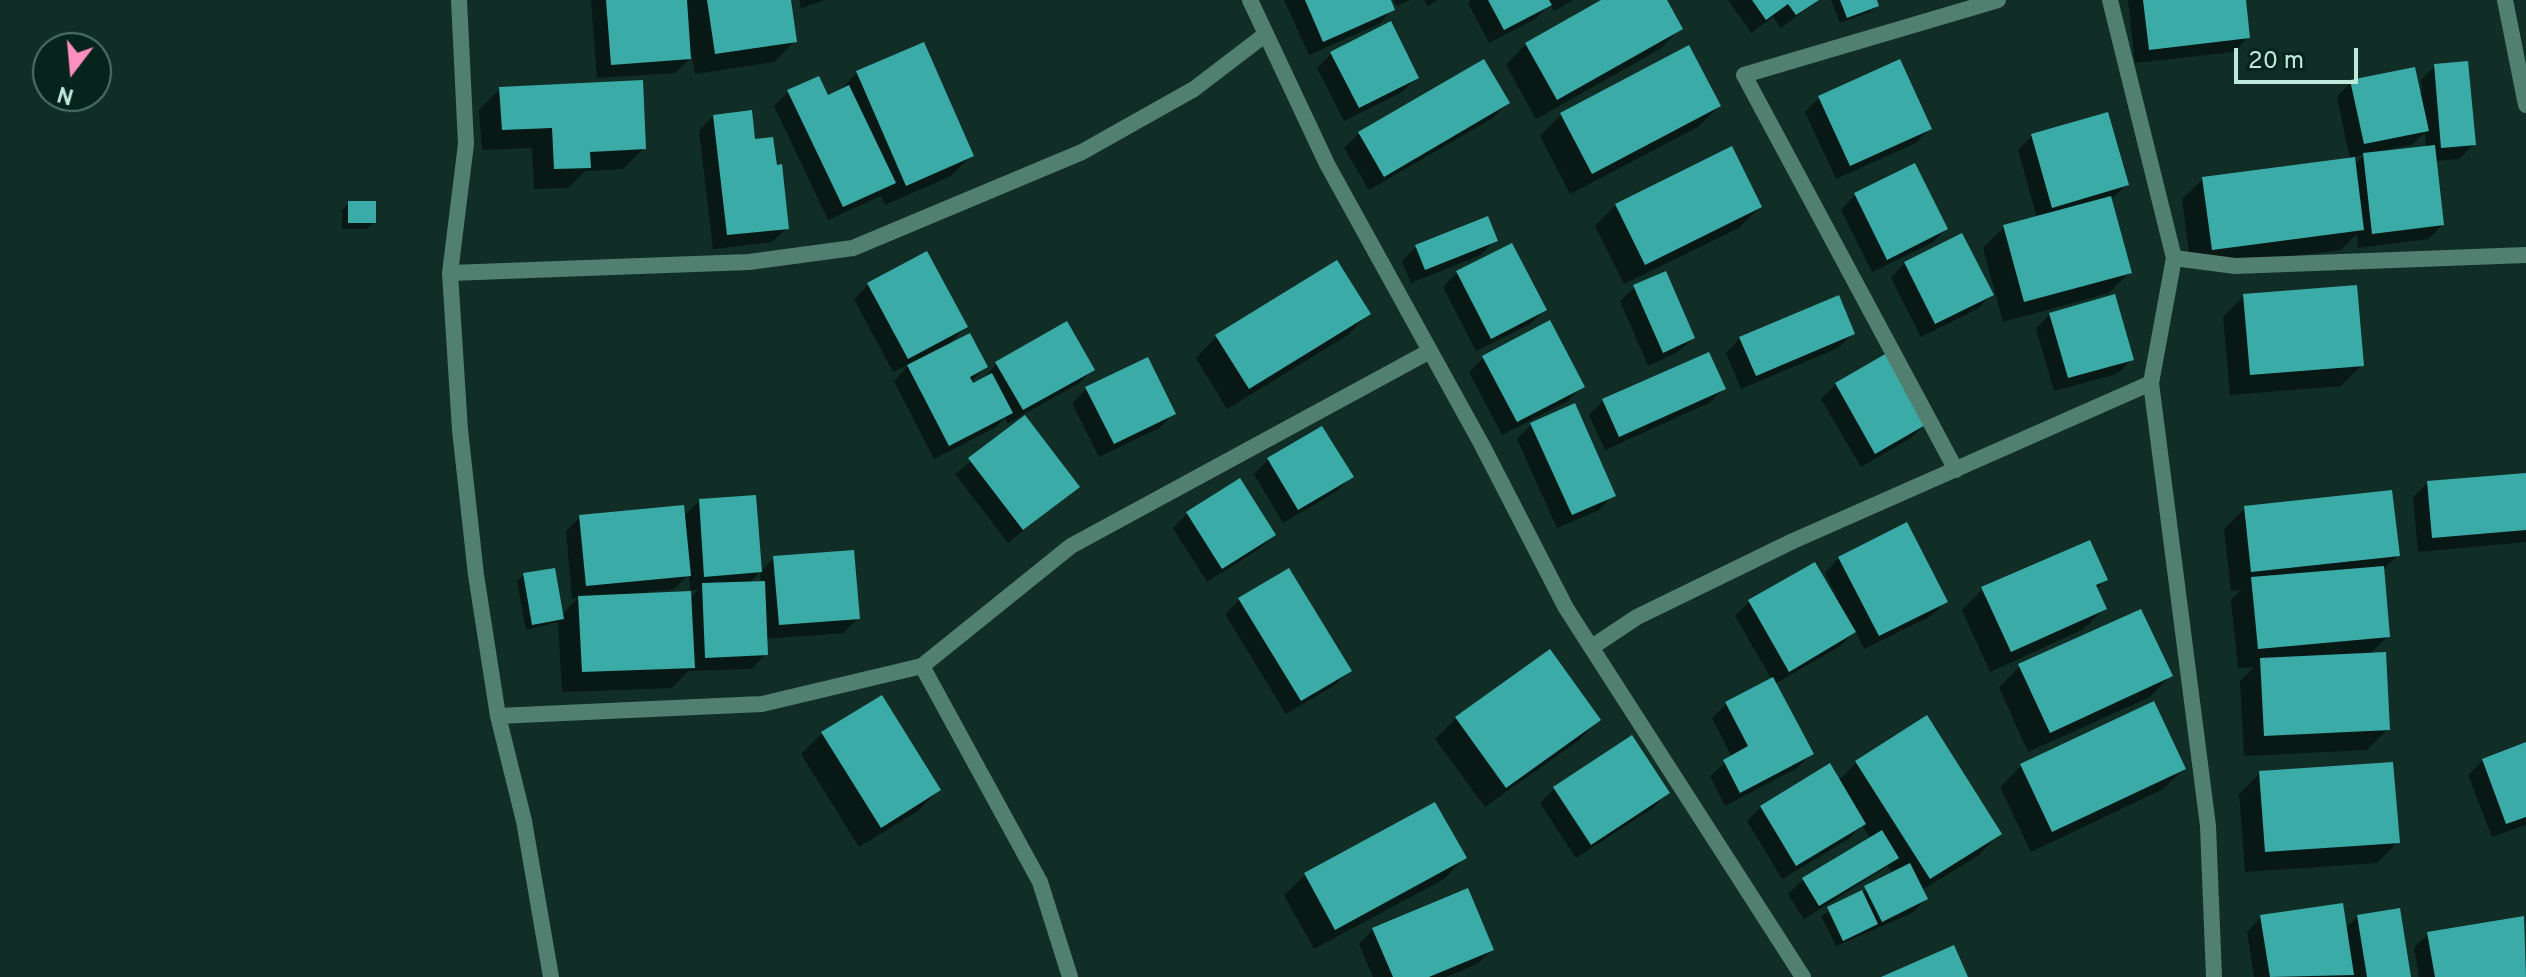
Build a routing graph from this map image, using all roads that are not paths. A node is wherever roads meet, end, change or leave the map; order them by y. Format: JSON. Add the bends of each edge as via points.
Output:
{"nodes":[{"id":1,"x":459,"y":0,"type":"edge"},
{"id":2,"x":1250,"y":0,"type":"edge"},
{"id":3,"x":1998,"y":0,"type":"edge"},
{"id":4,"x":2110,"y":0,"type":"edge"},
{"id":5,"x":2505,"y":0,"type":"edge"},
{"id":6,"x":1266,"y":34,"type":"junction"},
{"id":7,"x":2526,"y":105,"type":"edge"},
{"id":8,"x":2526,"y":255,"type":"edge"},
{"id":9,"x":2174,"y":258,"type":"junction"},
{"id":10,"x":450,"y":273,"type":"junction"},
{"id":11,"x":1430,"y":351,"type":"junction"},
{"id":12,"x":2151,"y":383,"type":"junction"},
{"id":13,"x":1956,"y":470,"type":"junction"},
{"id":14,"x":1592,"y":647,"type":"junction"},
{"id":15,"x":922,"y":666,"type":"junction"},
{"id":16,"x":498,"y":716,"type":"junction"},
{"id":17,"x":551,"y":977,"type":"edge"},
{"id":18,"x":1070,"y":977,"type":"edge"},
{"id":19,"x":1803,"y":977,"type":"edge"},
{"id":20,"x":2214,"y":977,"type":"edge"}],
"edges":[{"from":1,"to":10,"type":"street","via":[[466,144]]},
{"from":2,"to":6,"type":"street"},
{"from":3,"to":13,"type":"street","via":[[1744,75]]},
{"from":4,"to":9,"type":"street"},
{"from":5,"to":7,"type":"street"},
{"from":6,"to":10,"type":"street","via":[[1194,89],[1082,152],[853,248],[749,262]]},
{"from":6,"to":11,"type":"street","via":[[1327,164]]},
{"from":8,"to":9,"type":"street","via":[[2235,266]]},
{"from":9,"to":12,"type":"street"},
{"from":10,"to":16,"type":"street","via":[[460,430]]},
{"from":11,"to":14,"type":"street","via":[[1566,608]]},
{"from":11,"to":15,"type":"street","via":[[1071,546]]},
{"from":12,"to":13,"type":"street"},
{"from":12,"to":20,"type":"street","via":[[2208,826]]},
{"from":13,"to":14,"type":"street","via":[[1793,541],[1637,617]]},
{"from":14,"to":19,"type":"street"},
{"from":15,"to":16,"type":"street","via":[[762,704]]},
{"from":15,"to":18,"type":"street","via":[[1040,882]]},
{"from":16,"to":17,"type":"street","via":[[524,821]]}]}
